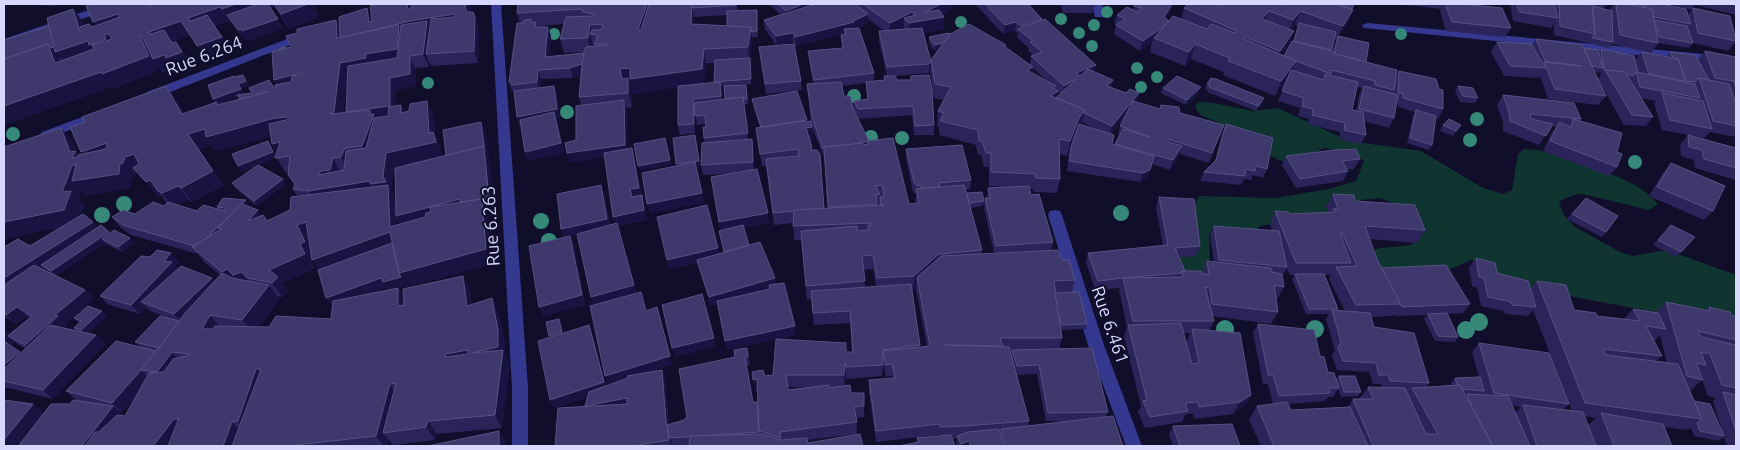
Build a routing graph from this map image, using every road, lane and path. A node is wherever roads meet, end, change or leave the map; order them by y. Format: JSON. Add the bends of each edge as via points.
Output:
{"nodes":[{"id":1,"x":116,"y":4,"type":"edge"},
{"id":2,"x":496,"y":4,"type":"edge"},
{"id":3,"x":1368,"y":26,"type":"dead end"},
{"id":4,"x":315,"y":32,"type":"edge"},
{"id":5,"x":4,"y":43,"type":"edge"},
{"id":6,"x":1736,"y":61,"type":"edge"},
{"id":7,"x":141,"y":99,"type":"edge"},
{"id":8,"x":114,"y":110,"type":"edge"},
{"id":9,"x":31,"y":141,"type":"edge"},
{"id":10,"x":1054,"y":215,"type":"dead end"},
{"id":11,"x":520,"y":446,"type":"edge"},
{"id":12,"x":1134,"y":446,"type":"edge"}],
"edges":[{"from":1,"to":5,"type":"street"},
{"from":2,"to":11,"type":"street","name":"Rue 6.263","via":[[520,388]]},
{"from":3,"to":6,"type":"street"},
{"from":4,"to":7,"type":"street","name":"Rue 6.264"},
{"from":8,"to":9,"type":"street"},
{"from":10,"to":12,"type":"street","name":"Rue 6.461","via":[[1096,345]]}]}
